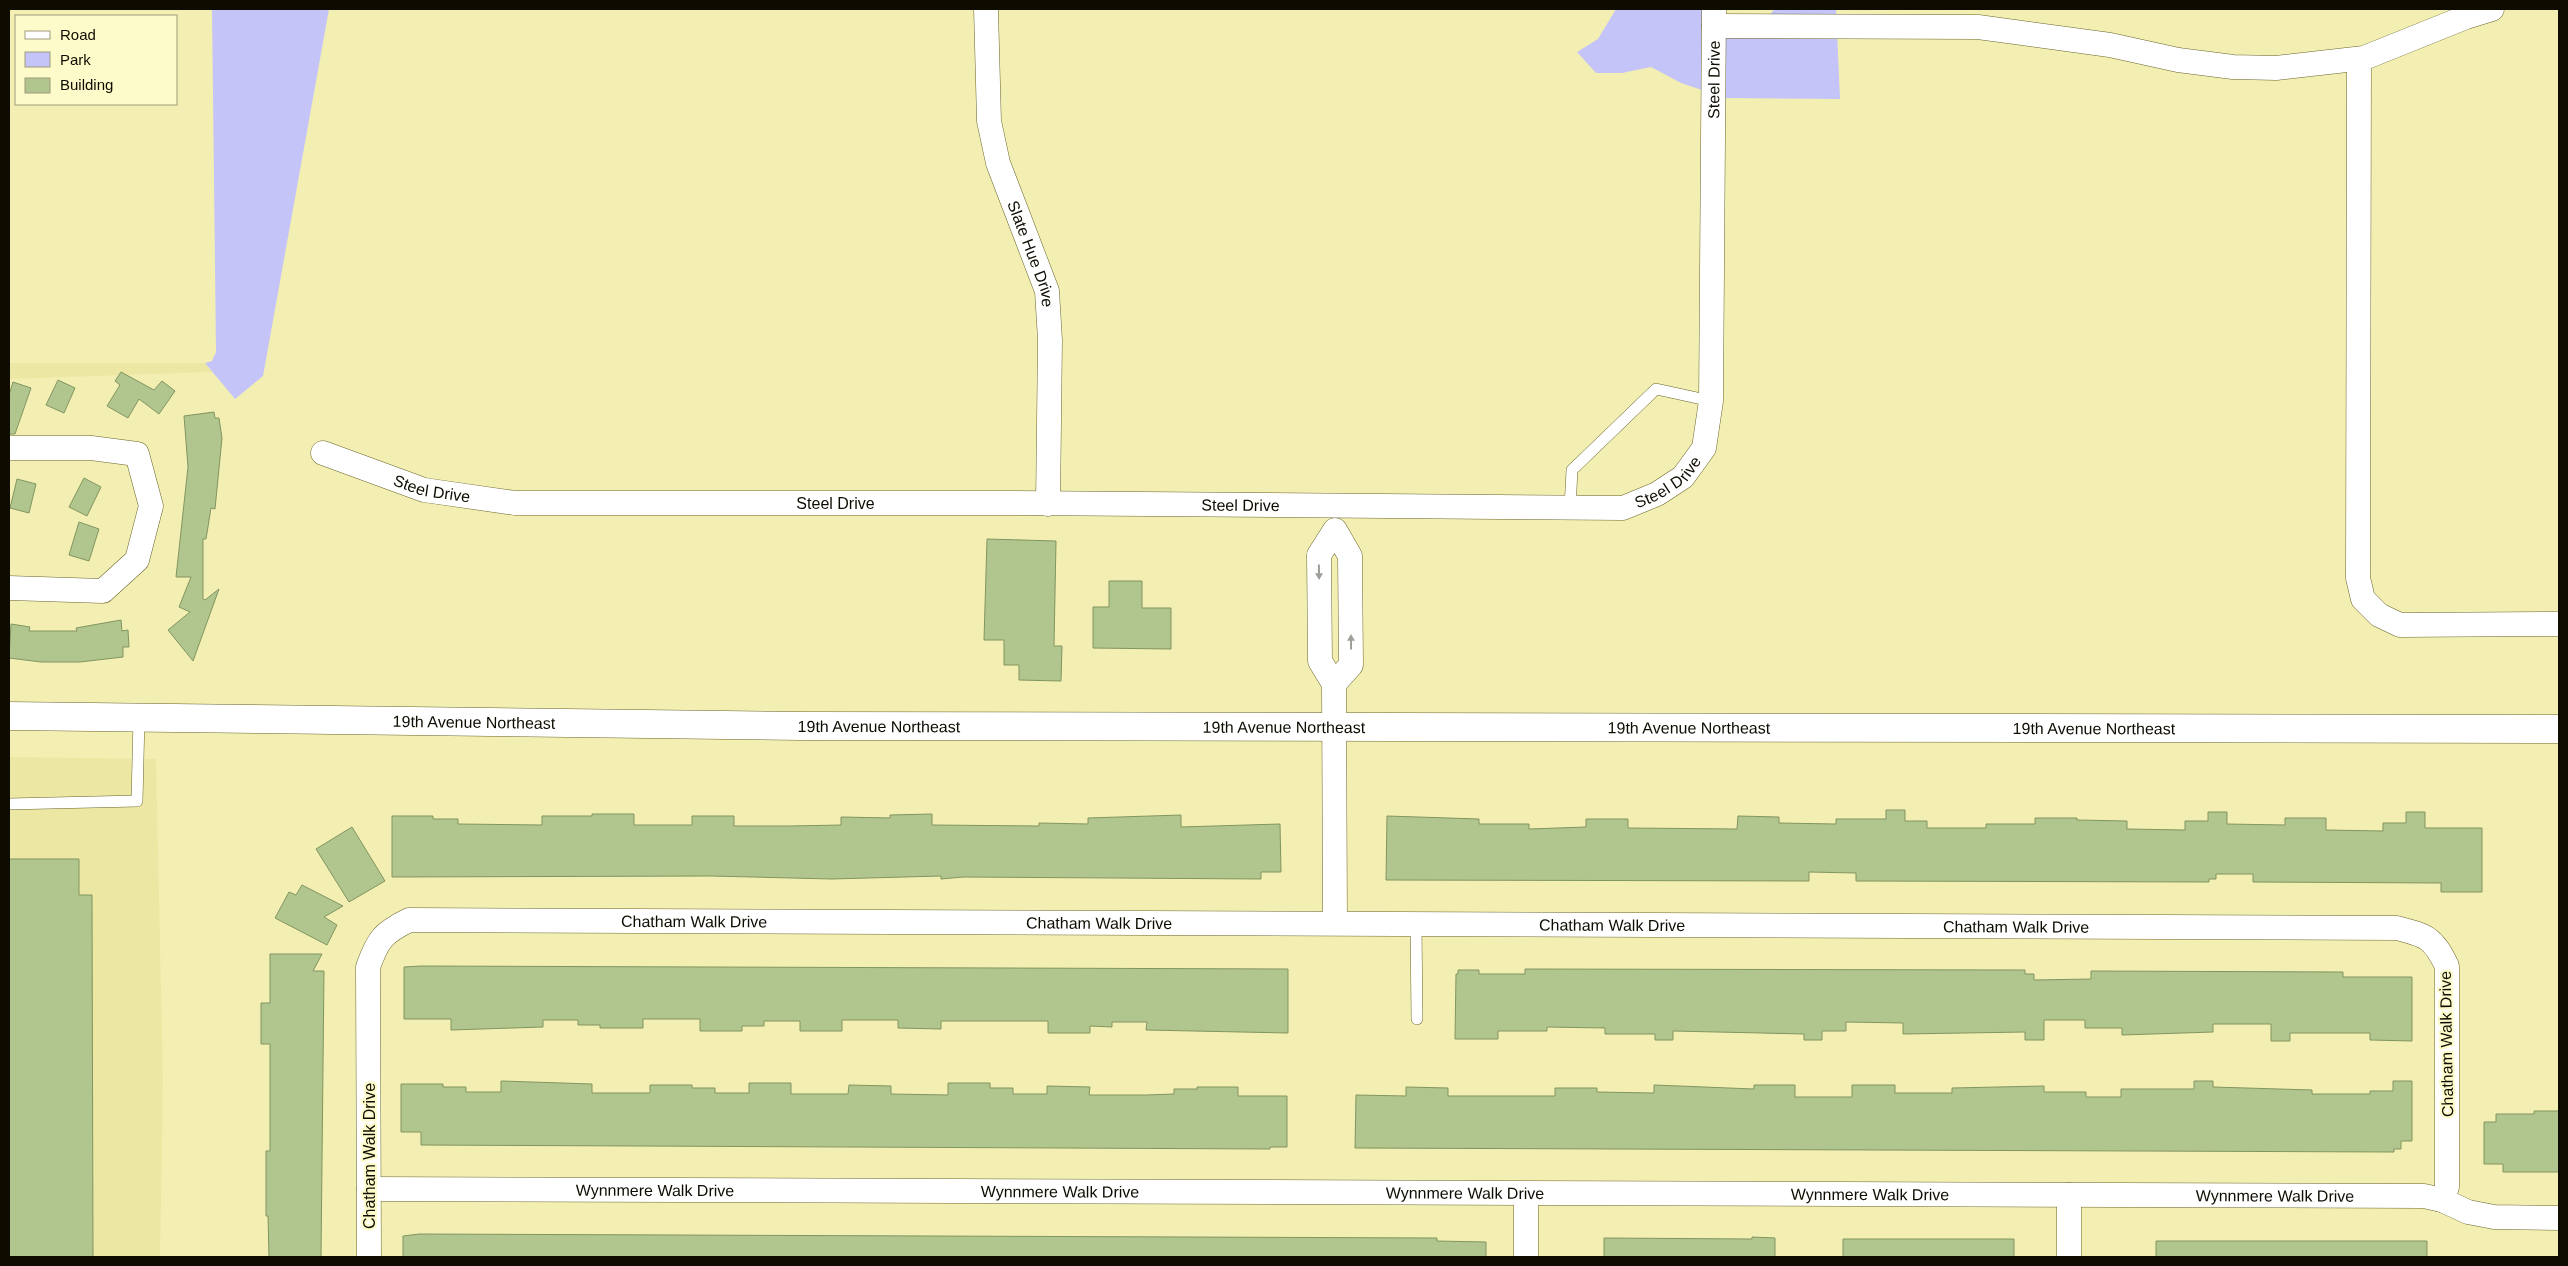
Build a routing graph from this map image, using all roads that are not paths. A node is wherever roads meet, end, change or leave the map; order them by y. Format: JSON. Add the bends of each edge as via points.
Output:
{"nodes":[{"id":1,"x":986,"y":9,"type":"edge"},
{"id":2,"x":2492,"y":9,"type":"edge"},
{"id":3,"x":1714,"y":17,"type":"edge"},
{"id":4,"x":2359,"y":59,"type":"junction"},
{"id":5,"x":1711,"y":401,"type":"junction"},
{"id":6,"x":9,"y":448,"type":"edge"},
{"id":7,"x":323,"y":453,"type":"dead end"},
{"id":8,"x":1048,"y":504,"type":"junction"},
{"id":9,"x":1335,"y":506,"type":"junction"},
{"id":10,"x":1570,"y":508,"type":"junction"},
{"id":11,"x":1335,"y":530,"type":"junction"},
{"id":12,"x":9,"y":588,"type":"edge"},
{"id":13,"x":2559,"y":624,"type":"edge"},
{"id":14,"x":1334,"y":684,"type":"junction"},
{"id":15,"x":9,"y":716,"type":"edge"},
{"id":16,"x":139,"y":718,"type":"junction"},
{"id":17,"x":1335,"y":727,"type":"junction"},
{"id":18,"x":2559,"y":729,"type":"edge"},
{"id":19,"x":9,"y":804,"type":"edge"},
{"id":20,"x":1335,"y":923,"type":"junction"},
{"id":21,"x":1416,"y":924,"type":"junction"},
{"id":22,"x":1417,"y":1019,"type":"dead end"},
{"id":23,"x":369,"y":1189,"type":"junction"},
{"id":24,"x":1526,"y":1194,"type":"junction"},
{"id":25,"x":2069,"y":1195,"type":"junction"},
{"id":26,"x":2442,"y":1200,"type":"junction"},
{"id":27,"x":2559,"y":1218,"type":"edge"},
{"id":28,"x":369,"y":1257,"type":"edge"},
{"id":29,"x":1526,"y":1257,"type":"edge"},
{"id":30,"x":2069,"y":1257,"type":"edge"}],
"edges":[{"from":1,"to":8,"type":"street","name":"Slate Hue Drive","via":[[989,121],[998,163],[1047,291],[1050,340]]},
{"from":2,"to":4,"type":"street","via":[[2466,16],[2423,36]]},
{"from":3,"to":4,"type":"street","via":[[1978,27],[2110,45],[2178,60],[2233,67],[2276,68]]},
{"from":3,"to":5,"type":"street","name":"Steel Drive"},
{"from":4,"to":13,"type":"street","via":[[2358,578],[2363,599],[2379,615],[2400,626]]},
{"from":5,"to":10,"type":"street","name":"Steel Drive","via":[[1704,448],[1683,477],[1657,494],[1623,508]]},
{"from":5,"to":10,"type":"lane","via":[[1656,389],[1572,470]]},
{"from":6,"to":12,"type":"street","via":[[92,448],[136,454],[151,506],[137,560],[103,591]]},
{"from":7,"to":8,"type":"street","name":"Steel Drive","via":[[424,490],[515,502]]},
{"from":8,"to":9,"type":"street","name":"Steel Drive"},
{"from":9,"to":10,"type":"street","name":"Steel Drive"},
{"from":9,"to":11,"type":"street"},
{"from":11,"to":14,"type":"street","one_way":true,"via":[[1319,555],[1320,661]]},
{"from":14,"to":11,"type":"street","one_way":true,"via":[[1351,665],[1350,556]]},
{"from":14,"to":17,"type":"street"},
{"from":15,"to":16,"type":"street","name":"19th Avenue Northeast"},
{"from":16,"to":17,"type":"street","name":"19th Avenue Northeast","via":[[800,726]]},
{"from":16,"to":19,"type":"lane","via":[[137,801]]},
{"from":17,"to":18,"type":"street","name":"19th Avenue Northeast"},
{"from":17,"to":20,"type":"street"},
{"from":20,"to":21,"type":"street","name":"Chatham Walk Drive"},
{"from":20,"to":23,"type":"street","name":"Chatham Walk Drive","via":[[409,920],[388,931],[376,943],[368,967]]},
{"from":21,"to":22,"type":"lane"},
{"from":21,"to":26,"type":"street","name":"Chatham Walk Drive","via":[[2397,928],[2421,934],[2437,945],[2447,966],[2447,1187]]},
{"from":23,"to":24,"type":"street","name":"Wynnmere Walk Drive"},
{"from":23,"to":28,"type":"street","name":"Chatham Walk Drive"},
{"from":24,"to":25,"type":"street","name":"Wynnmere Walk Drive"},
{"from":24,"to":29,"type":"street"},
{"from":25,"to":26,"type":"street","name":"Wynnmere Walk Drive","via":[[2424,1196]]},
{"from":25,"to":30,"type":"street"},
{"from":26,"to":27,"type":"street","name":"Wynnmere Walk Drive","via":[[2468,1212],[2494,1217]]}]}
